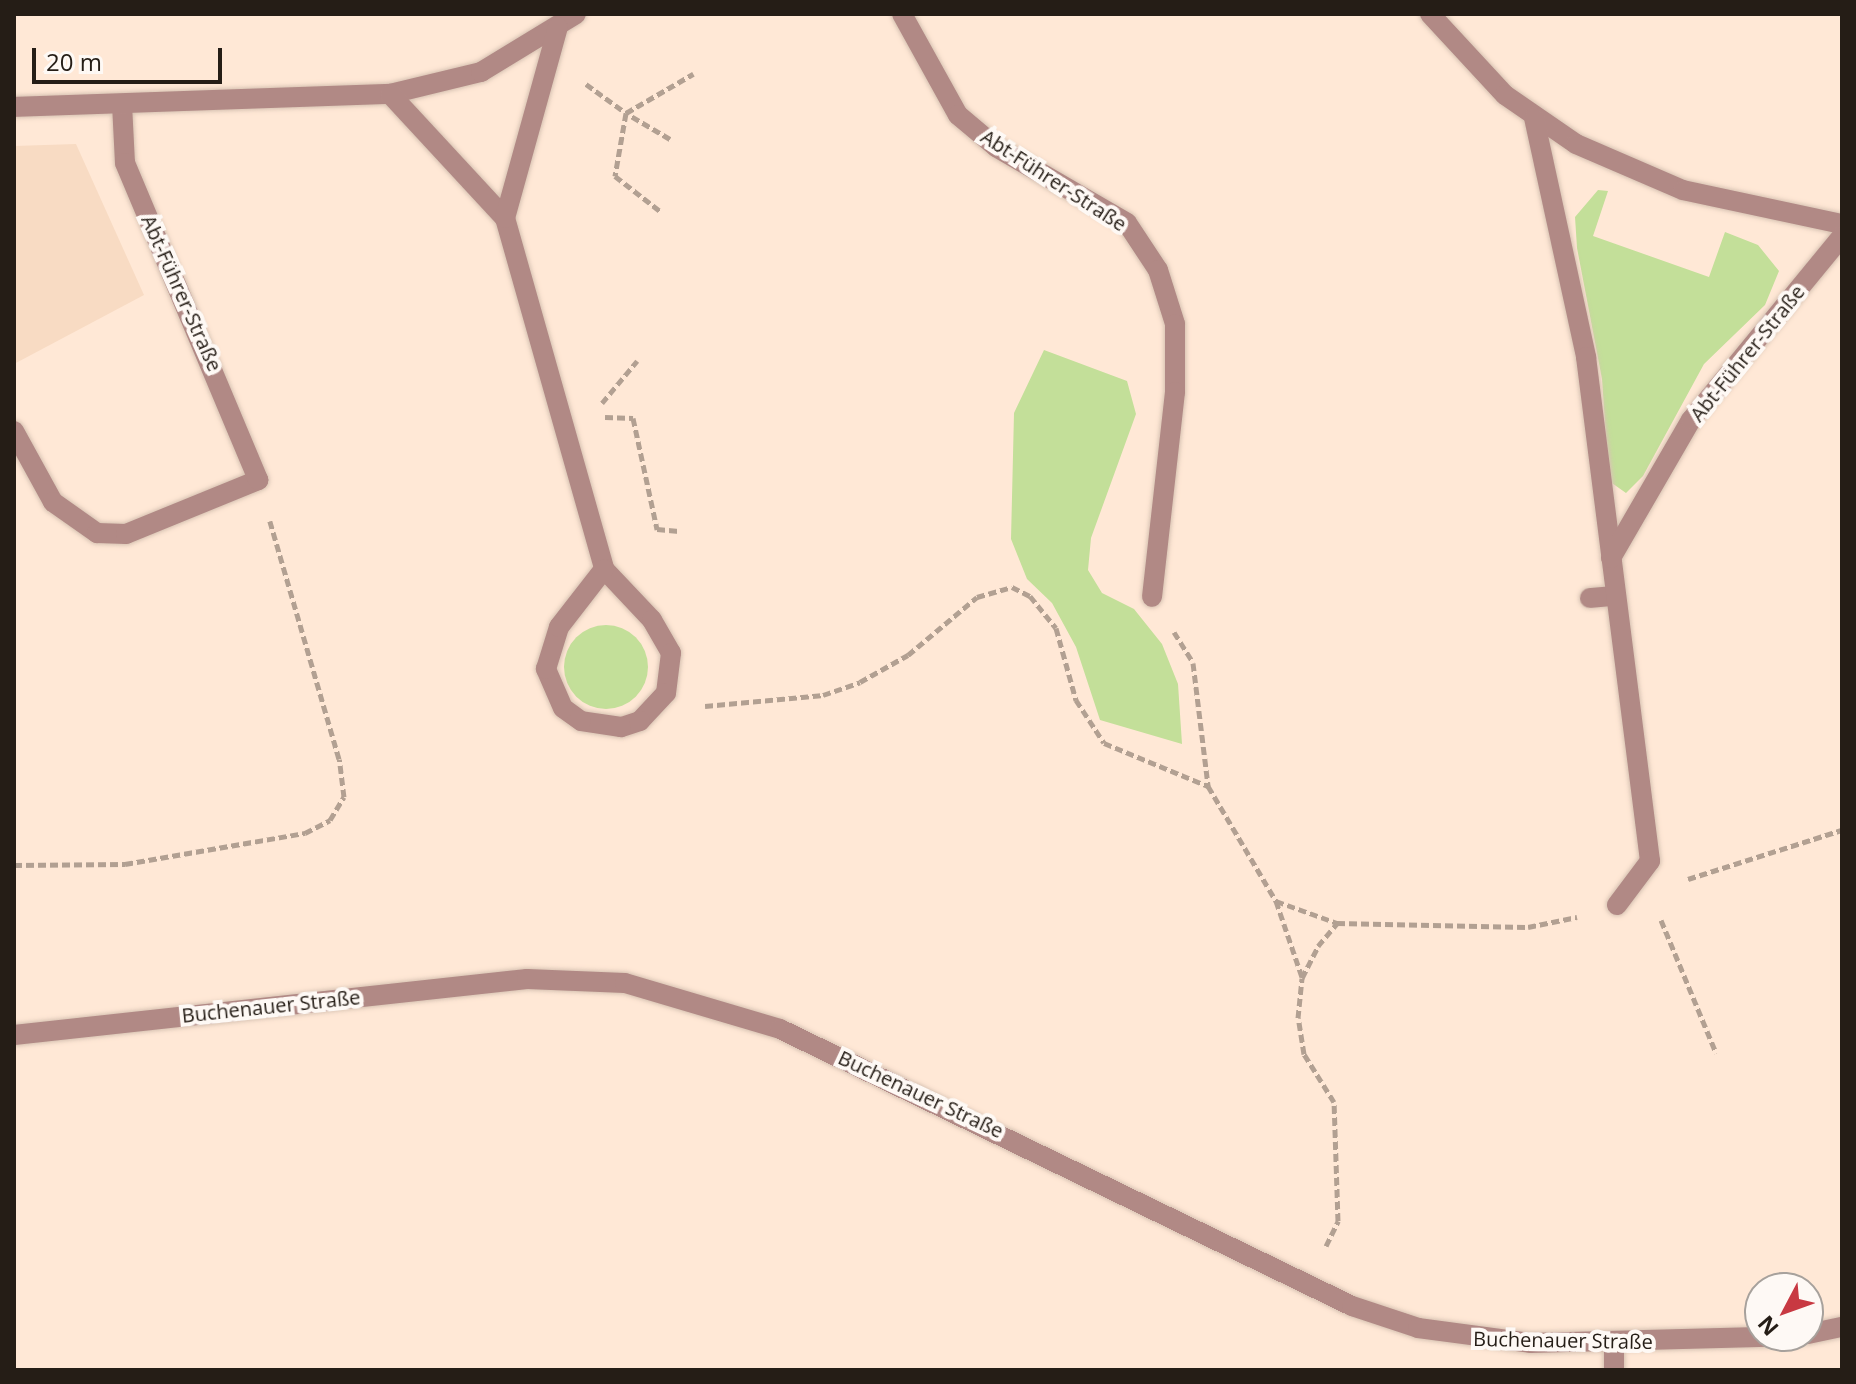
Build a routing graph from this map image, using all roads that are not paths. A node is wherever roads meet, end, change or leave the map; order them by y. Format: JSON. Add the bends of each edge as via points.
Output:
{"nodes":[{"id":1,"x":576,"y":14,"type":"edge"},
{"id":2,"x":902,"y":14,"type":"edge"},
{"id":3,"x":1430,"y":14,"type":"edge"},
{"id":4,"x":558,"y":27,"type":"junction"},
{"id":5,"x":390,"y":94,"type":"junction"},
{"id":6,"x":122,"y":104,"type":"junction"},
{"id":7,"x":14,"y":107,"type":"edge"},
{"id":8,"x":1534,"y":118,"type":"junction"},
{"id":9,"x":505,"y":218,"type":"junction"},
{"id":10,"x":1842,"y":224,"type":"edge"},
{"id":11,"x":1842,"y":236,"type":"edge"},
{"id":12,"x":14,"y":431,"type":"edge"},
{"id":13,"x":1611,"y":558,"type":"junction"},
{"id":14,"x":604,"y":569,"type":"junction"},
{"id":15,"x":1613,"y":596,"type":"junction"},
{"id":16,"x":1152,"y":597,"type":"road end"},
{"id":17,"x":1590,"y":598,"type":"dead end"},
{"id":18,"x":1617,"y":905,"type":"road end"},
{"id":19,"x":14,"y":1035,"type":"edge"},
{"id":20,"x":1744,"y":1338,"type":"edge"},
{"id":21,"x":1614,"y":1342,"type":"junction"},
{"id":22,"x":1614,"y":1370,"type":"edge"}],
"edges":[{"from":1,"to":4,"type":"street"},
{"from":2,"to":16,"type":"street","name":"Abt-Führer-Straße","via":[[958,115],[996,147],[1127,223],[1158,270],[1175,324],[1175,392]]},
{"from":3,"to":8,"type":"street"},
{"from":4,"to":5,"type":"street","via":[[481,72]]},
{"from":4,"to":9,"type":"street","via":[[554,61]]},
{"from":5,"to":6,"type":"street"},
{"from":5,"to":9,"type":"street"},
{"from":6,"to":7,"type":"street"},
{"from":6,"to":12,"type":"street","name":"Abt-Führer-Straße","via":[[125,163],[258,480],[126,534],[97,533],[53,502]]},
{"from":8,"to":10,"type":"street","via":[[1683,190]]},
{"from":8,"to":13,"type":"street","via":[[1586,357]]},
{"from":9,"to":14,"type":"street"},
{"from":11,"to":13,"type":"street","name":"Abt-Führer-Straße","via":[[1691,420]]},
{"from":13,"to":15,"type":"street"},
{"from":14,"to":14,"type":"street","via":[[550,647],[551,691],[581,721],[602,728],[640,721],[666,693],[672,674],[664,635]]},
{"from":15,"to":17,"type":"street"},
{"from":15,"to":18,"type":"street","via":[[1650,861],[1646,885]]},
{"from":19,"to":21,"type":"street","name":"Buchenauer Straße","via":[[527,979],[625,983],[780,1029],[1352,1306],[1469,1339]]},
{"from":20,"to":21,"type":"street","name":"Buchenauer Straße"},
{"from":21,"to":22,"type":"street"}]}
